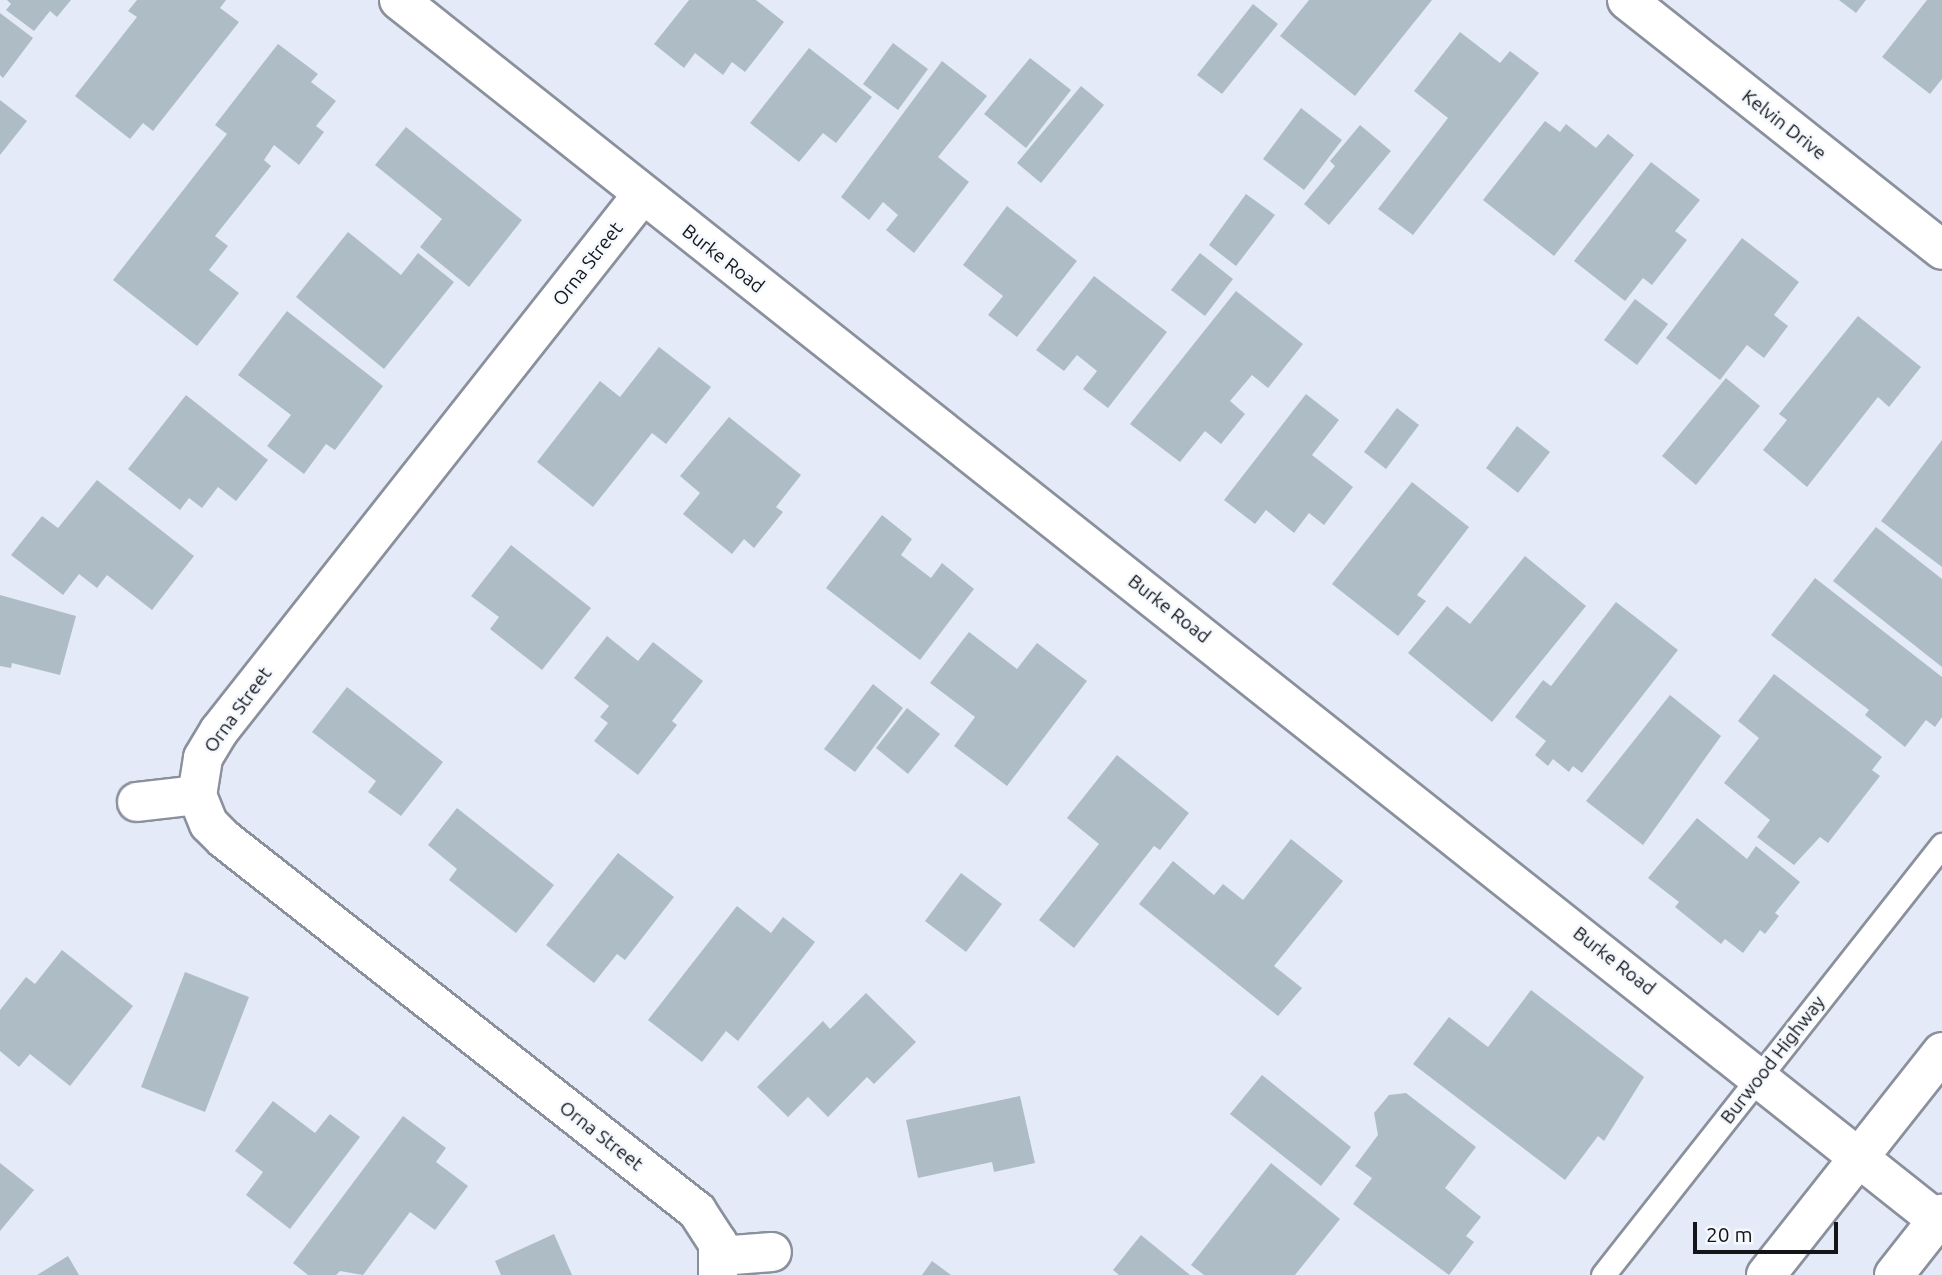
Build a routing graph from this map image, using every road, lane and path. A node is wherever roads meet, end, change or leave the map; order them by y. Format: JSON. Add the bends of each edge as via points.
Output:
{"nodes":[{"id":1,"x":399,"y":0,"type":"edge"},
{"id":2,"x":1627,"y":0,"type":"edge"},
{"id":3,"x":642,"y":195,"type":"junction"},
{"id":4,"x":1942,"y":250,"type":"edge"},
{"id":5,"x":197,"y":795,"type":"junction"},
{"id":6,"x":137,"y":802,"type":"dead end"},
{"id":7,"x":1942,"y":845,"type":"edge"},
{"id":8,"x":1942,"y":1052,"type":"edge"},
{"id":9,"x":1759,"y":1077,"type":"junction"},
{"id":10,"x":1859,"y":1157,"type":"junction"},
{"id":11,"x":1940,"y":1219,"type":"edge"},
{"id":12,"x":772,"y":1252,"type":"dead end"},
{"id":13,"x":719,"y":1266,"type":"edge"},
{"id":14,"x":1602,"y":1275,"type":"edge"},
{"id":15,"x":1766,"y":1275,"type":"edge"},
{"id":16,"x":1894,"y":1275,"type":"edge"}],
"edges":[{"from":1,"to":3,"type":"main road","name":"Burke Road"},
{"from":2,"to":4,"type":"main road","name":"Kelvin Drive"},
{"from":3,"to":5,"type":"main road","name":"Orna Street","via":[[219,731],[203,758]]},
{"from":3,"to":9,"type":"main road","name":"Burke Road"},
{"from":5,"to":6,"type":"main road"},
{"from":5,"to":13,"type":"main road","name":"Orna Street","via":[[209,824],[224,839],[696,1211],[710,1226]]},
{"from":7,"to":9,"type":"lane","name":"Burwood Highway"},
{"from":8,"to":10,"type":"main road"},
{"from":9,"to":10,"type":"main road","name":"Burke Road"},
{"from":9,"to":14,"type":"lane","name":"Burwood Highway"},
{"from":10,"to":11,"type":"main road","name":"Burke Road"},
{"from":10,"to":15,"type":"main road"},
{"from":11,"to":16,"type":"main road"},
{"from":12,"to":13,"type":"main road"}]}
